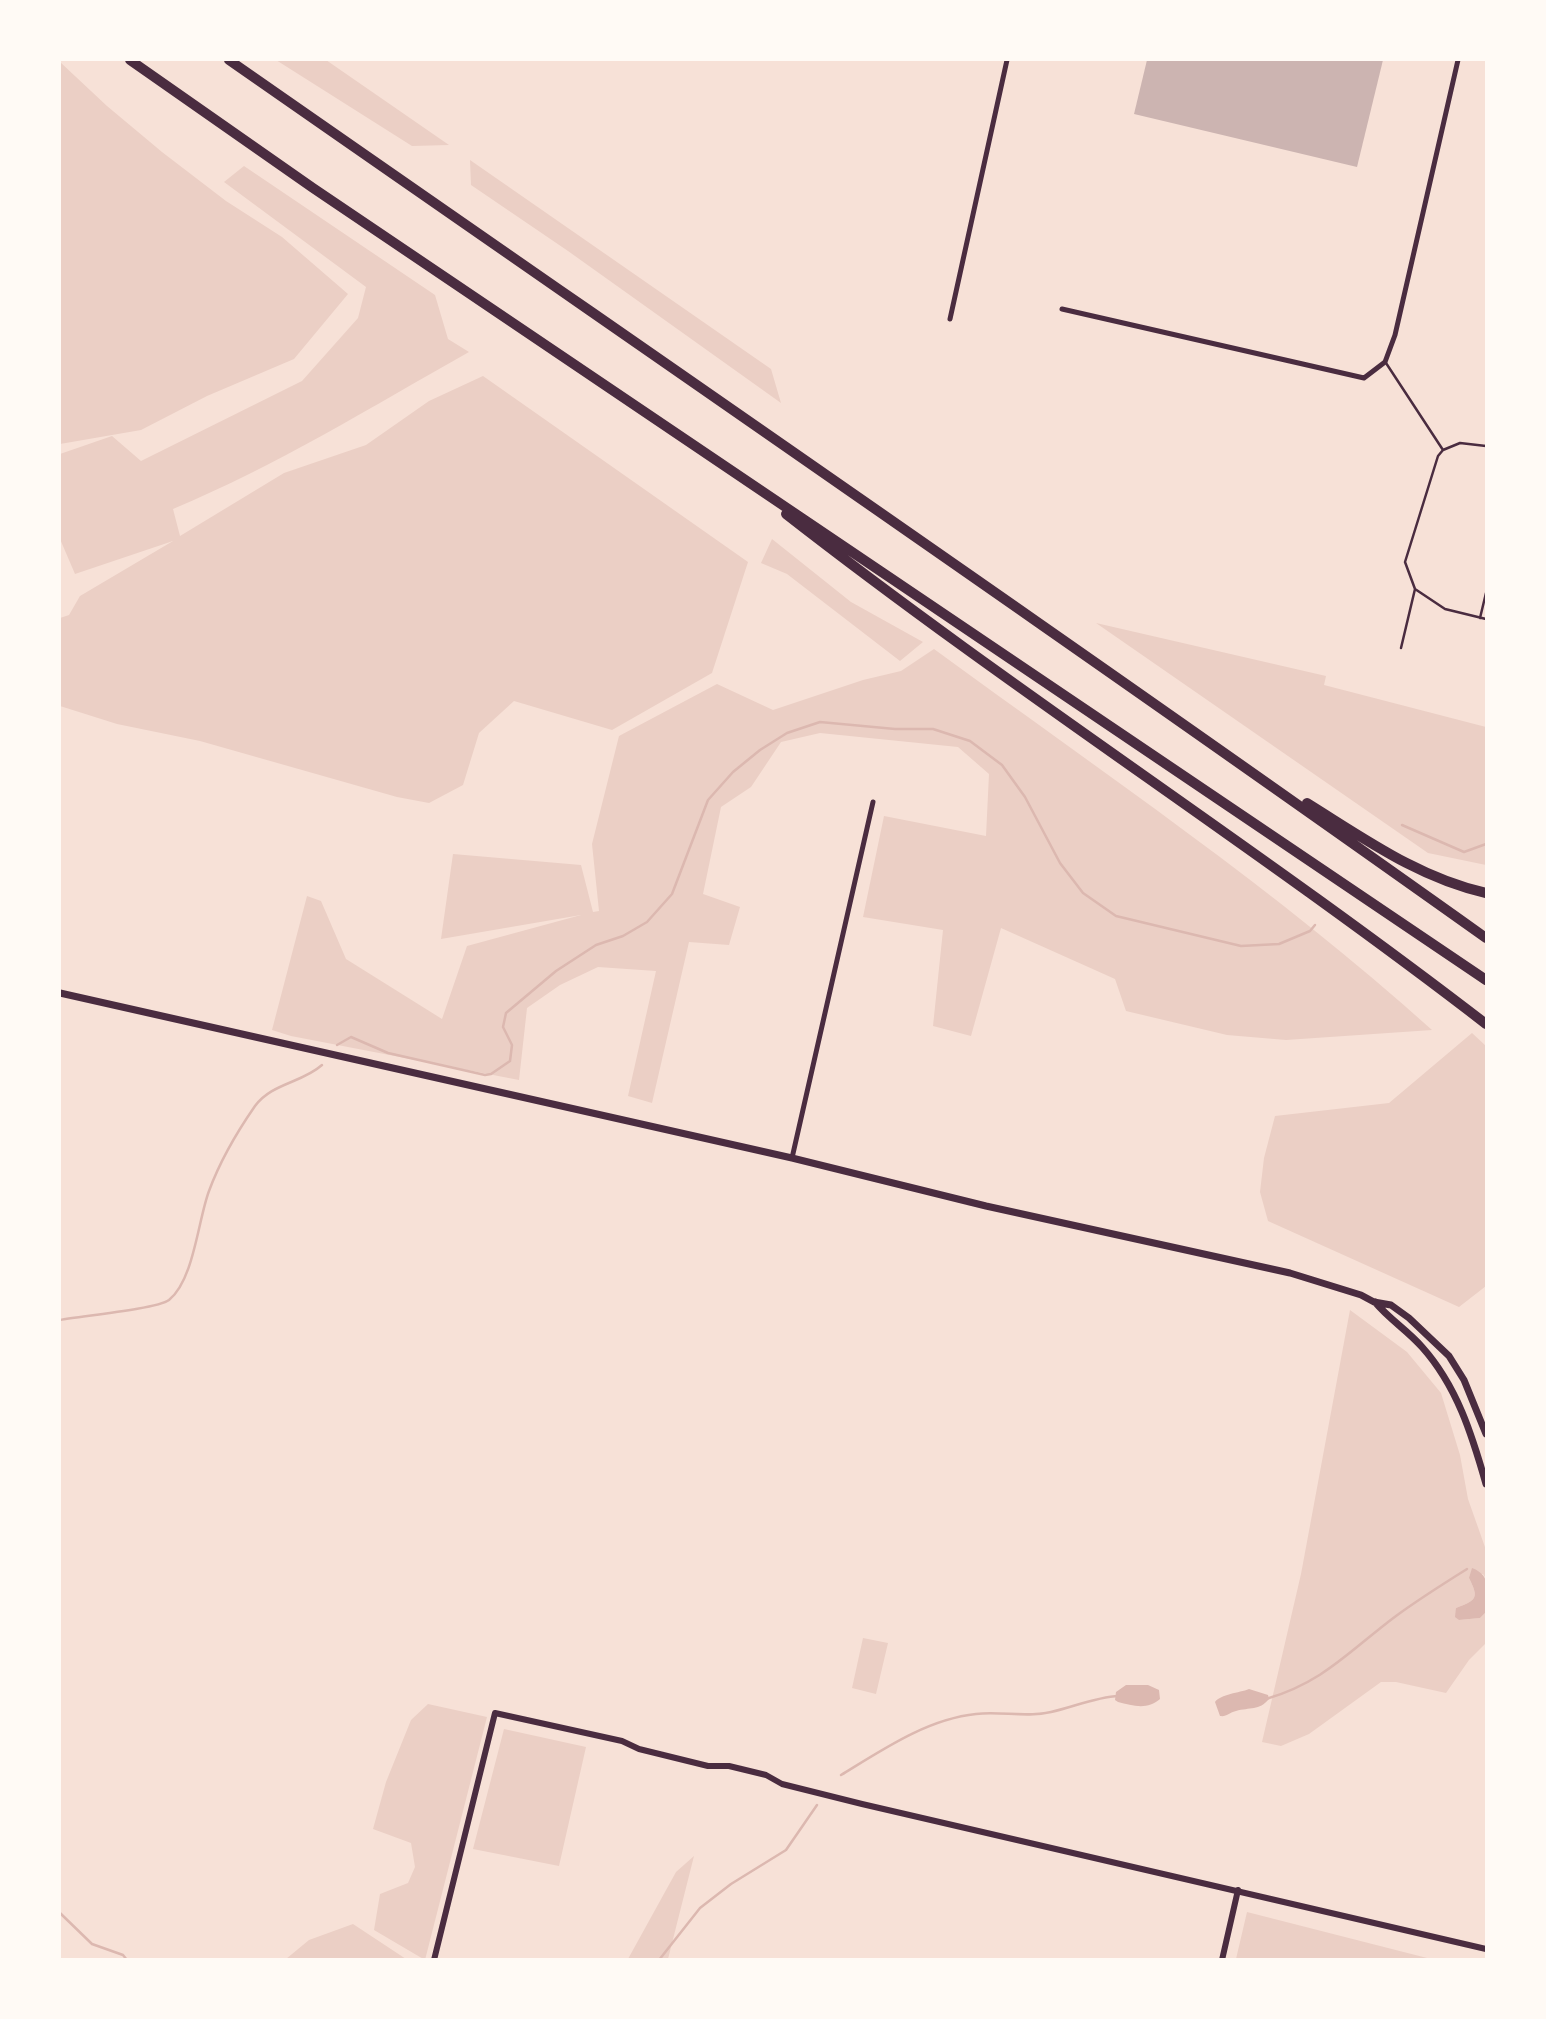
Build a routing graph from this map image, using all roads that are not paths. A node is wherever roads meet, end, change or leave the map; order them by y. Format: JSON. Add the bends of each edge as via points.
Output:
{"nodes":[{"id":1,"x":130,"y":60,"type":"edge"},
{"id":2,"x":229,"y":60,"type":"edge"},
{"id":3,"x":1007,"y":60,"type":"edge"},
{"id":4,"x":1458,"y":60,"type":"edge"},
{"id":5,"x":1062,"y":309,"type":"dead end"},
{"id":6,"x":950,"y":319,"type":"dead end"},
{"id":7,"x":1385,"y":362,"type":"junction"},
{"id":8,"x":1486,"y":446,"type":"edge"},
{"id":9,"x":1443,"y":450,"type":"junction"},
{"id":10,"x":731,"y":471,"type":"junction"},
{"id":11,"x":1415,"y":589,"type":"junction"},
{"id":12,"x":1486,"y":593,"type":"edge"},
{"id":13,"x":1480,"y":618,"type":"junction"},
{"id":14,"x":1486,"y":619,"type":"edge"},
{"id":15,"x":1401,"y":648,"type":"dead end"},
{"id":16,"x":1223,"y":750,"type":"junction"},
{"id":17,"x":873,"y":802,"type":"dead end"},
{"id":18,"x":1486,"y":893,"type":"edge"},
{"id":19,"x":1486,"y":939,"type":"edge"},
{"id":20,"x":1486,"y":980,"type":"edge"},
{"id":21,"x":60,"y":993,"type":"edge"},
{"id":22,"x":1486,"y":1024,"type":"edge"},
{"id":23,"x":792,"y":1158,"type":"junction"},
{"id":24,"x":1374,"y":1302,"type":"junction"},
{"id":25,"x":1486,"y":1434,"type":"edge"},
{"id":26,"x":1486,"y":1484,"type":"edge"},
{"id":27,"x":1238,"y":1890,"type":"junction"},
{"id":28,"x":1486,"y":1949,"type":"edge"},
{"id":29,"x":435,"y":1959,"type":"edge"},
{"id":30,"x":1222,"y":1959,"type":"edge"}],
"edges":[{"from":1,"to":10,"type":"highway"},
{"from":2,"to":16,"type":"highway"},
{"from":3,"to":6,"type":"street"},
{"from":4,"to":7,"type":"street"},
{"from":5,"to":7,"type":"street","via":[[1364,378]]},
{"from":7,"to":9,"type":"lane"},
{"from":8,"to":9,"type":"lane","via":[[1460,443]]},
{"from":9,"to":11,"type":"lane","via":[[1405,562]]},
{"from":10,"to":20,"type":"highway"},
{"from":10,"to":22,"type":"highway","via":[[867,577]]},
{"from":11,"to":13,"type":"lane","via":[[1445,609]]},
{"from":11,"to":15,"type":"lane"},
{"from":12,"to":13,"type":"lane"},
{"from":13,"to":14,"type":"lane"},
{"from":16,"to":18,"type":"highway","via":[[1402,863]]},
{"from":16,"to":19,"type":"highway"},
{"from":17,"to":23,"type":"street"},
{"from":21,"to":23,"type":"main road"},
{"from":23,"to":24,"type":"main road","via":[[1290,1273]]},
{"from":24,"to":25,"type":"main road","via":[[1391,1305],[1449,1356]]},
{"from":24,"to":26,"type":"main road","via":[[1422,1347],[1450,1385]]},
{"from":27,"to":28,"type":"street"},
{"from":27,"to":29,"type":"street","via":[[495,1713]]},
{"from":27,"to":30,"type":"street"}]}
